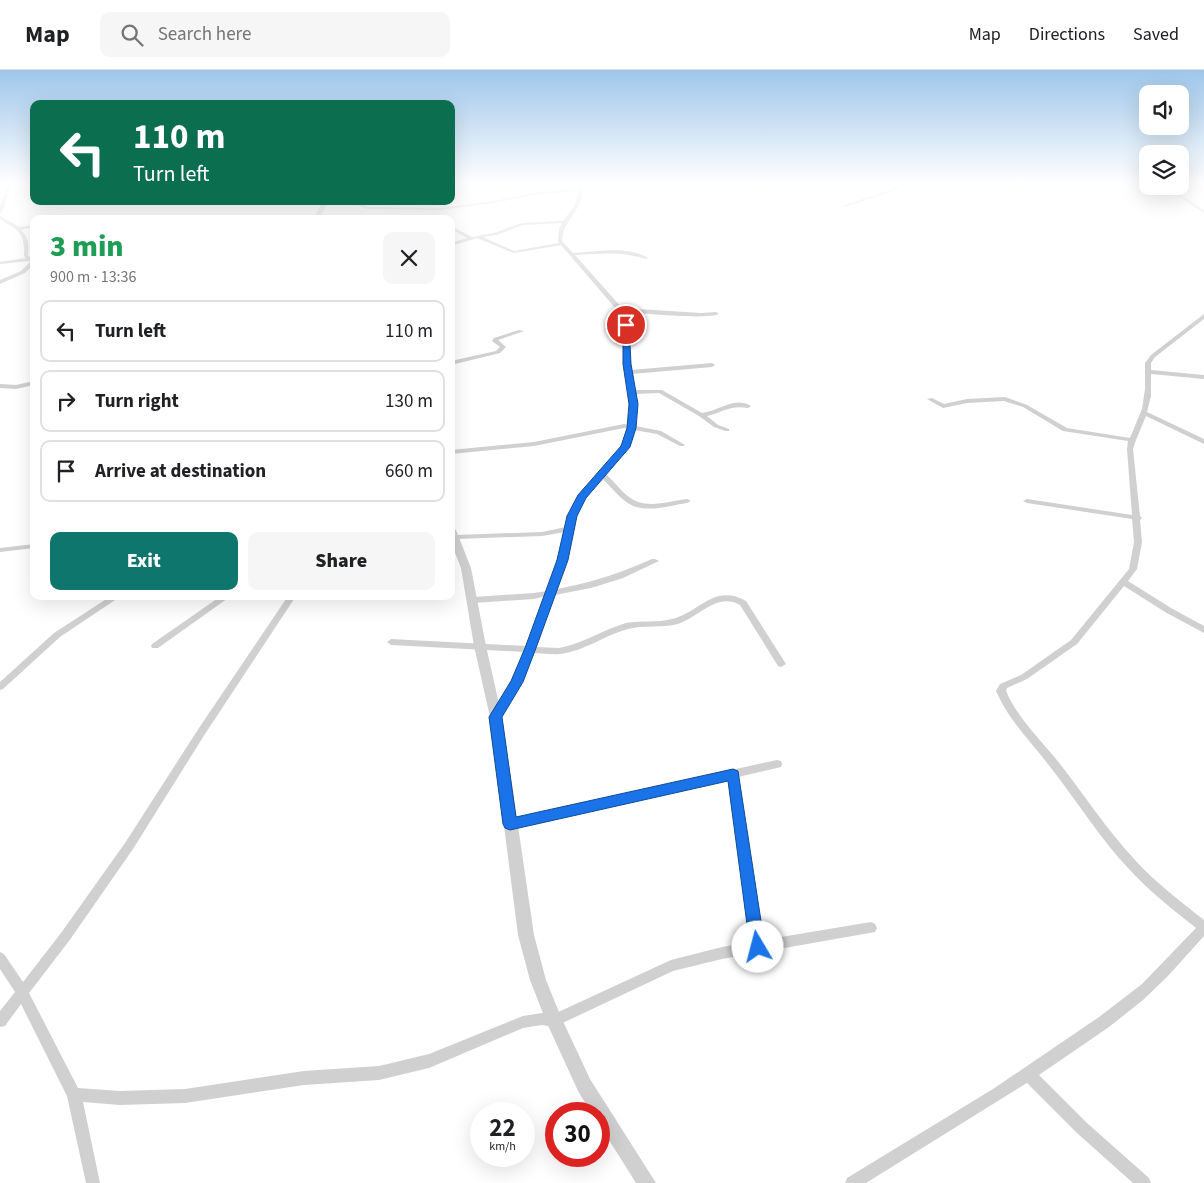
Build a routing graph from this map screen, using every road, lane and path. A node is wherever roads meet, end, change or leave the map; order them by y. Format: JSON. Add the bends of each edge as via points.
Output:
{"nodes":[{"id":1,"x":21,"y":234,"type":"edge"},
{"id":2,"x":464,"y":234,"type":"edge"},
{"id":3,"x":495,"y":234,"type":"edge"},
{"id":4,"x":560,"y":234,"type":"edge"},
{"id":5,"x":478,"y":237,"type":"junction"},
{"id":6,"x":471,"y":238,"type":"junction"},
{"id":7,"x":455,"y":244,"type":"edge"},
{"id":8,"x":561,"y":244,"type":"junction"},
{"id":9,"x":570,"y":254,"type":"junction"},
{"id":10,"x":30,"y":258,"type":"edge"},
{"id":11,"x":646,"y":258,"type":"dead end"},
{"id":12,"x":30,"y":259,"type":"edge"},
{"id":13,"x":0,"y":263,"type":"edge"},
{"id":14,"x":30,"y":266,"type":"edge"},
{"id":15,"x":0,"y":282,"type":"edge"},
{"id":16,"x":620,"y":310,"type":"junction"},
{"id":17,"x":716,"y":314,"type":"dead end"},
{"id":18,"x":1204,"y":316,"type":"edge"},
{"id":19,"x":521,"y":331,"type":"dead end"},
{"id":20,"x":455,"y":362,"type":"edge"},
{"id":21,"x":712,"y":365,"type":"dead end"},
{"id":22,"x":629,"y":372,"type":"junction"},
{"id":23,"x":1148,"y":372,"type":"junction"},
{"id":24,"x":1204,"y":377,"type":"edge"},
{"id":25,"x":30,"y":385,"type":"edge"},
{"id":26,"x":0,"y":386,"type":"edge"},
{"id":27,"x":633,"y":392,"type":"junction"},
{"id":28,"x":930,"y":399,"type":"dead end"},
{"id":29,"x":748,"y":406,"type":"dead end"},
{"id":30,"x":1144,"y":413,"type":"junction"},
{"id":31,"x":701,"y":415,"type":"junction"},
{"id":32,"x":631,"y":428,"type":"junction"},
{"id":33,"x":727,"y":430,"type":"dead end"},
{"id":34,"x":1132,"y":440,"type":"junction"},
{"id":35,"x":1204,"y":442,"type":"edge"},
{"id":36,"x":682,"y":445,"type":"dead end"},
{"id":37,"x":455,"y":452,"type":"edge"},
{"id":38,"x":602,"y":474,"type":"junction"},
{"id":39,"x":687,"y":501,"type":"dead end"},
{"id":40,"x":1027,"y":501,"type":"dead end"},
{"id":41,"x":1138,"y":518,"type":"junction"},
{"id":42,"x":568,"y":529,"type":"junction"},
{"id":43,"x":455,"y":534,"type":"edge"},
{"id":44,"x":455,"y":541,"type":"edge"},
{"id":45,"x":30,"y":546,"type":"edge"},
{"id":46,"x":0,"y":550,"type":"edge"},
{"id":47,"x":655,"y":561,"type":"dead end"},
{"id":48,"x":1124,"y":582,"type":"junction"},
{"id":49,"x":552,"y":591,"type":"junction"},
{"id":50,"x":111,"y":600,"type":"edge"},
{"id":51,"x":221,"y":600,"type":"edge"},
{"id":52,"x":289,"y":600,"type":"edge"},
{"id":53,"x":473,"y":600,"type":"junction"},
{"id":54,"x":1204,"y":630,"type":"edge"},
{"id":55,"x":391,"y":642,"type":"dead end"},
{"id":56,"x":155,"y":646,"type":"dead end"},
{"id":57,"x":480,"y":646,"type":"junction"},
{"id":58,"x":531,"y":648,"type":"junction"},
{"id":59,"x":781,"y":664,"type":"dead end"},
{"id":60,"x":0,"y":687,"type":"edge"},
{"id":61,"x":496,"y":717,"type":"junction"},
{"id":62,"x":777,"y":764,"type":"dead end"},
{"id":63,"x":733,"y":775,"type":"junction"},
{"id":64,"x":510,"y":824,"type":"junction"},
{"id":65,"x":1204,"y":927,"type":"edge"},
{"id":66,"x":871,"y":928,"type":"dead end"},
{"id":67,"x":758,"y":947,"type":"junction"},
{"id":68,"x":0,"y":958,"type":"edge"},
{"id":69,"x":22,"y":992,"type":"junction"},
{"id":70,"x":0,"y":1021,"type":"edge"},
{"id":71,"x":554,"y":1021,"type":"junction"},
{"id":72,"x":1028,"y":1074,"type":"junction"},
{"id":73,"x":74,"y":1095,"type":"junction"},
{"id":74,"x":93,"y":1183,"type":"edge"},
{"id":75,"x":647,"y":1183,"type":"edge"},
{"id":76,"x":852,"y":1183,"type":"edge"},
{"id":77,"x":1144,"y":1183,"type":"edge"}],
"edges":[{"from":1,"to":10,"type":"street","via":[[28,245],[26,256]]},
{"from":2,"to":6,"type":"street"},
{"from":3,"to":5,"type":"street"},
{"from":4,"to":8,"type":"street"},
{"from":5,"to":6,"type":"street"},
{"from":5,"to":8,"type":"street","via":[[514,252]]},
{"from":6,"to":7,"type":"street"},
{"from":8,"to":9,"type":"street"},
{"from":9,"to":11,"type":"street","via":[[621,252]]},
{"from":9,"to":16,"type":"street"},
{"from":12,"to":13,"type":"street"},
{"from":14,"to":15,"type":"street"},
{"from":16,"to":17,"type":"street"},
{"from":16,"to":22,"type":"street","via":[[626,325]]},
{"from":18,"to":23,"type":"street","via":[[1153,356],[1148,363]]},
{"from":19,"to":20,"type":"street","via":[[496,339],[503,347],[498,352]]},
{"from":21,"to":22,"type":"street"},
{"from":22,"to":27,"type":"street"},
{"from":23,"to":24,"type":"street"},
{"from":23,"to":30,"type":"street"},
{"from":25,"to":26,"type":"street"},
{"from":27,"to":31,"type":"street","via":[[660,391]]},
{"from":27,"to":32,"type":"street"},
{"from":28,"to":34,"type":"street","via":[[943,406],[1005,399],[1024,406],[1065,430]]},
{"from":29,"to":31,"type":"street","via":[[732,404]]},
{"from":30,"to":34,"type":"street"},
{"from":30,"to":35,"type":"street"},
{"from":31,"to":33,"type":"street"},
{"from":32,"to":36,"type":"street","via":[[659,432]]},
{"from":32,"to":37,"type":"street","via":[[624,426],[534,444]]},
{"from":32,"to":38,"type":"street","via":[[626,447]]},
{"from":34,"to":41,"type":"street","via":[[1131,462]]},
{"from":38,"to":39,"type":"street","via":[[629,501],[637,504],[650,506]]},
{"from":38,"to":42,"type":"street","via":[[582,497]]},
{"from":40,"to":41,"type":"street"},
{"from":41,"to":48,"type":"street","via":[[1133,569]]},
{"from":42,"to":43,"type":"street","via":[[542,534]]},
{"from":42,"to":49,"type":"street"},
{"from":44,"to":53,"type":"street"},
{"from":45,"to":46,"type":"street"},
{"from":47,"to":49,"type":"street","via":[[591,585]]},
{"from":48,"to":54,"type":"street"},
{"from":48,"to":65,"type":"street","via":[[1074,642],[1024,677],[1003,686],[1001,691],[1030,736],[1111,840],[1144,878]]},
{"from":49,"to":53,"type":"street","via":[[534,596]]},
{"from":49,"to":58,"type":"street"},
{"from":50,"to":60,"type":"street","via":[[57,635]]},
{"from":51,"to":56,"type":"street"},
{"from":52,"to":69,"type":"street","via":[[129,846]]},
{"from":53,"to":57,"type":"street"},
{"from":55,"to":57,"type":"street"},
{"from":57,"to":58,"type":"street"},
{"from":57,"to":61,"type":"street"},
{"from":58,"to":59,"type":"street","via":[[559,651],[576,648],[629,626],[677,621],[711,602],[730,598],[743,604]]},
{"from":58,"to":61,"type":"street"},
{"from":61,"to":64,"type":"street"},
{"from":62,"to":63,"type":"street"},
{"from":63,"to":64,"type":"street"},
{"from":63,"to":67,"type":"street"},
{"from":64,"to":71,"type":"street","via":[[526,935],[538,980]]},
{"from":65,"to":72,"type":"street","via":[[1139,995]]},
{"from":66,"to":67,"type":"street"},
{"from":67,"to":71,"type":"street","via":[[671,966]]},
{"from":68,"to":69,"type":"street"},
{"from":69,"to":70,"type":"street"},
{"from":69,"to":73,"type":"street"},
{"from":71,"to":73,"type":"street","via":[[523,1022],[429,1061],[379,1073],[304,1078],[185,1096],[120,1098]]},
{"from":71,"to":75,"type":"street","via":[[584,1085]]},
{"from":72,"to":76,"type":"street"},
{"from":72,"to":77,"type":"street"},
{"from":73,"to":74,"type":"street"}]}
